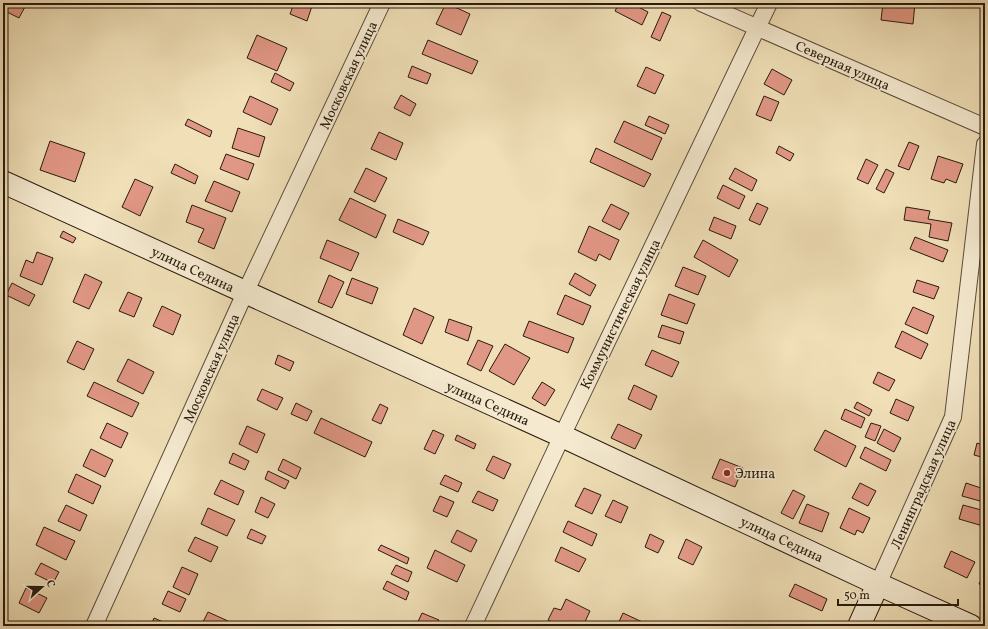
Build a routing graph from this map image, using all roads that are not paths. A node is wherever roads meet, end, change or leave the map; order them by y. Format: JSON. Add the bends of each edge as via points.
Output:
{"nodes":[{"id":1,"x":382,"y":3,"type":"edge"},
{"id":2,"x":701,"y":3,"type":"edge"},
{"id":3,"x":769,"y":3,"type":"edge"},
{"id":4,"x":757,"y":28,"type":"junction"},
{"id":5,"x":985,"y":127,"type":"edge"},
{"id":6,"x":985,"y":144,"type":"edge"},
{"id":7,"x":3,"y":182,"type":"edge"},
{"id":8,"x":245,"y":293,"type":"junction"},
{"id":9,"x":562,"y":436,"type":"junction"},
{"id":10,"x":878,"y":584,"type":"junction"},
{"id":11,"x":94,"y":626,"type":"edge"},
{"id":12,"x":473,"y":626,"type":"edge"},
{"id":13,"x":859,"y":626,"type":"edge"},
{"id":14,"x":971,"y":626,"type":"edge"}],
"edges":[{"from":1,"to":8,"type":"street","name":"Московская улица"},
{"from":2,"to":4,"type":"street","name":"Северная улица"},
{"from":3,"to":4,"type":"street","name":"Коммунистическая улица"},
{"from":4,"to":5,"type":"street","name":"Северная улица"},
{"from":4,"to":9,"type":"street","name":"Коммунистическая улица"},
{"from":6,"to":10,"type":"street","name":"Ленинградская улица","via":[[953,417]]},
{"from":7,"to":8,"type":"main road","name":"улица Седина"},
{"from":8,"to":9,"type":"main road","name":"улица Седина"},
{"from":8,"to":11,"type":"street","name":"Московская улица"},
{"from":9,"to":10,"type":"main road","name":"улица Седина"},
{"from":9,"to":12,"type":"street","name":"Коммунистическая улица"},
{"from":10,"to":13,"type":"main road","name":"Ленинградская улица"},
{"from":10,"to":14,"type":"main road","name":"улица Седина"}]}
